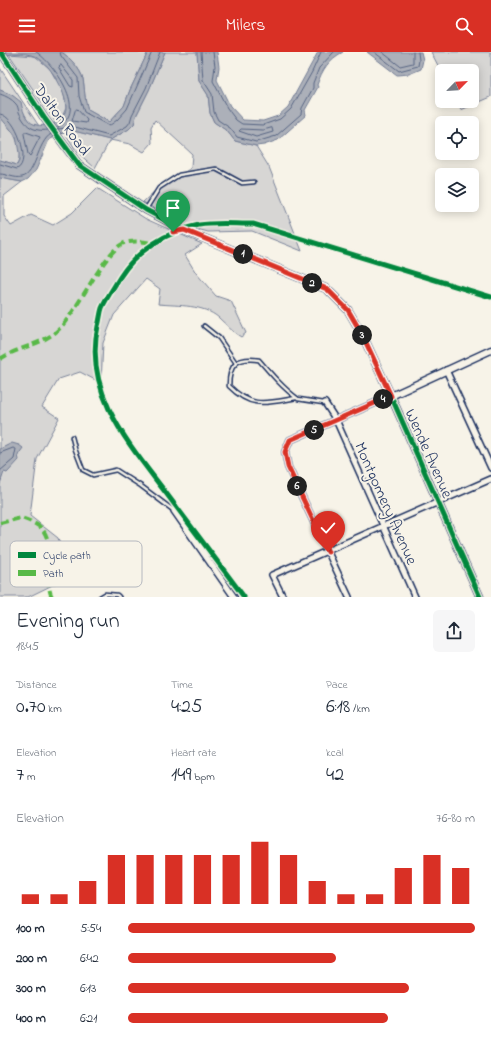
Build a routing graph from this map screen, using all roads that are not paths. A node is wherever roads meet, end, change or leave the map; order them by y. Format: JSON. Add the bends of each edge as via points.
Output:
{"nodes":[{"id":1,"x":1,"y":52,"type":"edge"},
{"id":2,"x":254,"y":182,"type":"dead end"},
{"id":3,"x":146,"y":210,"type":"junction"},
{"id":4,"x":204,"y":326,"type":"dead end"},
{"id":5,"x":491,"y":350,"type":"edge"},
{"id":6,"x":236,"y":363,"type":"junction"},
{"id":7,"x":446,"y":370,"type":"junction"},
{"id":8,"x":391,"y":396,"type":"junction"},
{"id":9,"x":296,"y":398,"type":"junction"},
{"id":10,"x":325,"y":403,"type":"joint"},
{"id":11,"x":336,"y":420,"type":"junction"},
{"id":12,"x":72,"y":437,"type":"dead end"},
{"id":13,"x":491,"y":468,"type":"edge"},
{"id":14,"x":491,"y":479,"type":"edge"},
{"id":15,"x":438,"y":502,"type":"junction"},
{"id":16,"x":174,"y":511,"type":"joint"},
{"id":17,"x":384,"y":526,"type":"junction"},
{"id":18,"x":328,"y":552,"type":"junction"},
{"id":19,"x":100,"y":597,"type":"edge"},
{"id":20,"x":119,"y":597,"type":"edge"},
{"id":21,"x":234,"y":597,"type":"edge"},
{"id":22,"x":283,"y":597,"type":"edge"},
{"id":23,"x":348,"y":597,"type":"edge"},
{"id":24,"x":414,"y":597,"type":"edge"},
{"id":25,"x":480,"y":597,"type":"edge"}],
"edges":[{"from":1,"to":3,"type":"street","name":"Dalton Road","via":[[79,165]]},
{"from":2,"to":3,"type":"lane","via":[[242,183],[216,169],[179,175],[159,188]]},
{"from":3,"to":8,"type":"street","name":"Wende Avenue","via":[[184,230],[327,289],[351,316],[362,334]]},
{"from":4,"to":6,"type":"lane","via":[[219,338]]},
{"from":5,"to":7,"type":"street"},
{"from":6,"to":9,"type":"lane","via":[[245,358],[259,360],[287,392]]},
{"from":6,"to":9,"type":"lane","via":[[229,373],[229,386],[238,395],[254,403]]},
{"from":7,"to":8,"type":"street"},
{"from":7,"to":13,"type":"street"},
{"from":8,"to":11,"type":"street"},
{"from":8,"to":15,"type":"street","name":"Wende Avenue"},
{"from":9,"to":10,"type":"lane"},
{"from":10,"to":11,"type":"street","name":"Montgomery Avenue"},
{"from":11,"to":17,"type":"street","name":"Montgomery Avenue"},
{"from":11,"to":18,"type":"street","via":[[290,440],[285,452],[288,467]]},
{"from":12,"to":16,"type":"lane","via":[[83,470],[93,475],[116,470]]},
{"from":14,"to":15,"type":"street"},
{"from":15,"to":17,"type":"street"},
{"from":15,"to":25,"type":"street","name":"Wende Avenue"},
{"from":16,"to":21,"type":"street"},
{"from":17,"to":18,"type":"street"},
{"from":17,"to":24,"type":"street","name":"Montgomery Avenue"},
{"from":18,"to":22,"type":"street","via":[[272,575]]},
{"from":18,"to":23,"type":"street"},
{"from":19,"to":20,"type":"lane","via":[[105,594]]}]}
